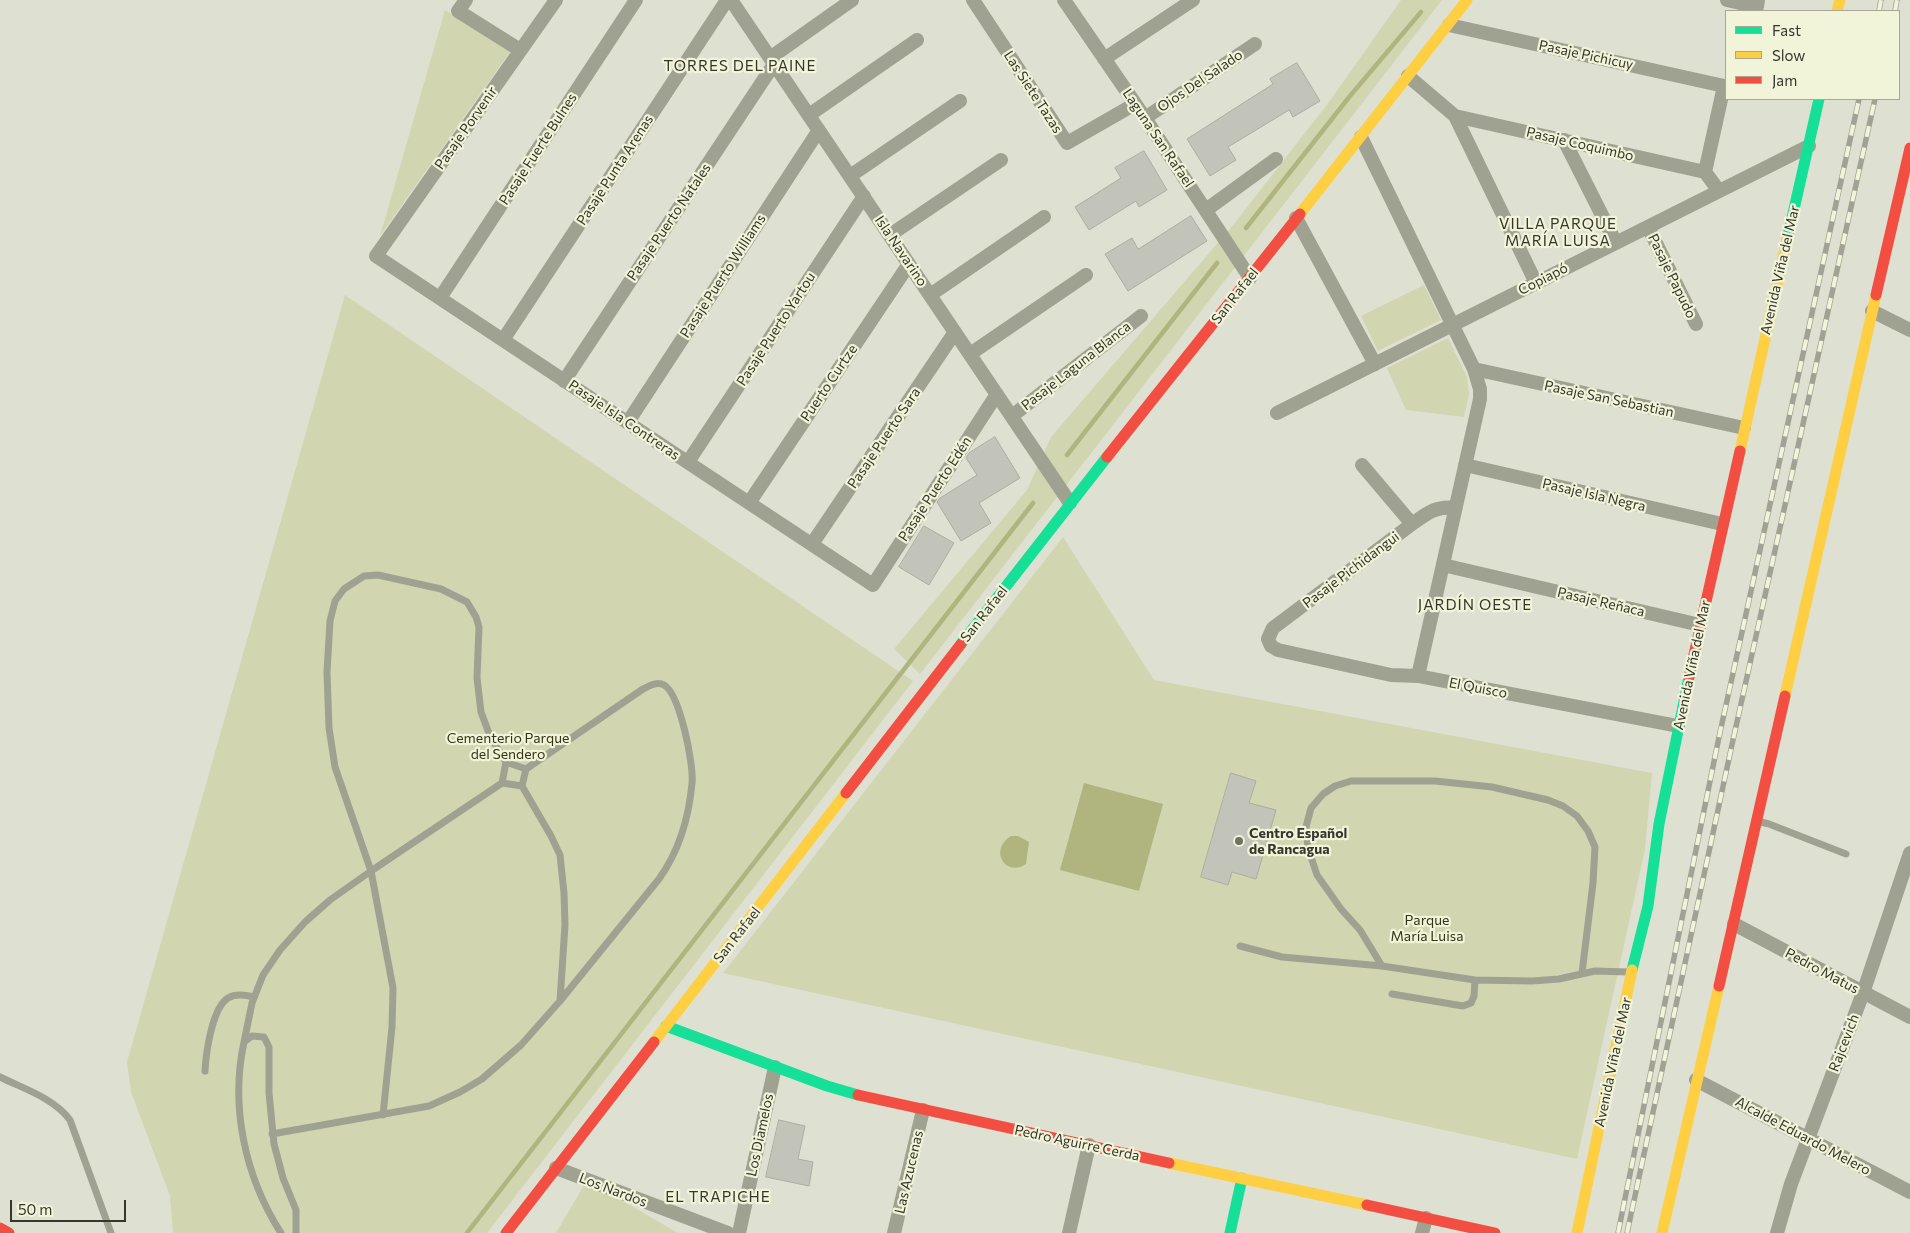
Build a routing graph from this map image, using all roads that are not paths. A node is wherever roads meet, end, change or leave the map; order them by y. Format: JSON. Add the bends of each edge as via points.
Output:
{"nodes":[{"id":1,"x":466,"y":0,"type":"edge"},
{"id":2,"x":556,"y":0,"type":"edge"},
{"id":3,"x":636,"y":0,"type":"edge"},
{"id":4,"x":727,"y":0,"type":"edge"},
{"id":5,"x":731,"y":0,"type":"edge"},
{"id":6,"x":852,"y":0,"type":"edge"},
{"id":7,"x":973,"y":0,"type":"edge"},
{"id":8,"x":1064,"y":0,"type":"edge"},
{"id":9,"x":1194,"y":0,"type":"edge"},
{"id":10,"x":1467,"y":0,"type":"edge"},
{"id":11,"x":1728,"y":0,"type":"edge"},
{"id":12,"x":1758,"y":4,"type":"edge"},
{"id":13,"x":1449,"y":25,"type":"junction"},
{"id":14,"x":918,"y":40,"type":"dead end"},
{"id":15,"x":1255,"y":44,"type":"dead end"},
{"id":16,"x":520,"y":50,"type":"junction"},
{"id":17,"x":1104,"y":59,"type":"junction"},
{"id":18,"x":772,"y":61,"type":"junction"},
{"id":19,"x":1408,"y":76,"type":"junction"},
{"id":20,"x":1819,"y":100,"type":"edge"},
{"id":21,"x":960,"y":101,"type":"dead end"},
{"id":22,"x":1135,"y":104,"type":"junction"},
{"id":23,"x":809,"y":115,"type":"junction"},
{"id":24,"x":1455,"y":116,"type":"junction"},
{"id":25,"x":1145,"y":118,"type":"junction"},
{"id":26,"x":819,"y":130,"type":"junction"},
{"id":27,"x":1361,"y":137,"type":"junction"},
{"id":28,"x":1564,"y":140,"type":"junction"},
{"id":29,"x":1809,"y":146,"type":"junction"},
{"id":30,"x":1910,"y":148,"type":"edge"},
{"id":31,"x":1276,"y":159,"type":"dead end"},
{"id":32,"x":1001,"y":160,"type":"dead end"},
{"id":33,"x":1705,"y":172,"type":"junction"},
{"id":34,"x":850,"y":176,"type":"junction"},
{"id":35,"x":1719,"y":191,"type":"junction"},
{"id":36,"x":864,"y":196,"type":"junction"},
{"id":37,"x":1206,"y":210,"type":"junction"},
{"id":38,"x":1044,"y":217,"type":"dead end"},
{"id":39,"x":1296,"y":218,"type":"junction"},
{"id":40,"x":1648,"y":227,"type":"junction"},
{"id":41,"x":890,"y":235,"type":"junction"},
{"id":42,"x":1616,"y":243,"type":"junction"},
{"id":43,"x":376,"y":256,"type":"joint"},
{"id":44,"x":909,"y":264,"type":"junction"},
{"id":45,"x":1086,"y":276,"type":"dead end"},
{"id":46,"x":1250,"y":278,"type":"junction"},
{"id":47,"x":1536,"y":283,"type":"junction"},
{"id":48,"x":930,"y":295,"type":"junction"},
{"id":49,"x":440,"y":298,"type":"junction"},
{"id":50,"x":1872,"y":311,"type":"junction"},
{"id":51,"x":1141,"y":316,"type":"dead end"},
{"id":52,"x":1696,"y":324,"type":"dead end"},
{"id":53,"x":1452,"y":325,"type":"junction"},
{"id":54,"x":1910,"y":330,"type":"edge"},
{"id":55,"x":955,"y":332,"type":"junction"},
{"id":56,"x":503,"y":340,"type":"junction"},
{"id":57,"x":970,"y":354,"type":"junction"},
{"id":58,"x":1375,"y":364,"type":"junction"},
{"id":59,"x":1474,"y":369,"type":"junction"},
{"id":60,"x":564,"y":380,"type":"junction"},
{"id":61,"x":997,"y":394,"type":"junction"},
{"id":62,"x":1277,"y":413,"type":"dead end"},
{"id":63,"x":1012,"y":416,"type":"junction"},
{"id":64,"x":628,"y":422,"type":"junction"},
{"id":65,"x":1744,"y":428,"type":"junction"},
{"id":66,"x":688,"y":462,"type":"junction"},
{"id":67,"x":1362,"y":466,"type":"dead end"},
{"id":68,"x":1465,"y":466,"type":"junction"},
{"id":69,"x":1070,"y":502,"type":"junction"},
{"id":70,"x":749,"y":503,"type":"junction"},
{"id":71,"x":1455,"y":508,"type":"junction"},
{"id":72,"x":1412,"y":524,"type":"junction"},
{"id":73,"x":1722,"y":524,"type":"junction"},
{"id":74,"x":812,"y":544,"type":"junction"},
{"id":75,"x":1443,"y":565,"type":"junction"},
{"id":76,"x":873,"y":585,"type":"joint"},
{"id":77,"x":1700,"y":625,"type":"junction"},
{"id":78,"x":1278,"y":650,"type":"joint"},
{"id":79,"x":1418,"y":676,"type":"junction"},
{"id":80,"x":1678,"y":726,"type":"junction"},
{"id":81,"x":506,"y":762,"type":"junction"},
{"id":82,"x":526,"y":769,"type":"junction"},
{"id":83,"x":502,"y":783,"type":"junction"},
{"id":84,"x":522,"y":786,"type":"junction"},
{"id":85,"x":1756,"y":821,"type":"junction"},
{"id":86,"x":1846,"y":854,"type":"dead end"},
{"id":87,"x":1910,"y":854,"type":"edge"},
{"id":88,"x":371,"y":871,"type":"junction"},
{"id":89,"x":1734,"y":924,"type":"junction"},
{"id":90,"x":1240,"y":946,"type":"dead end"},
{"id":91,"x":1382,"y":966,"type":"junction"},
{"id":92,"x":1631,"y":972,"type":"junction"},
{"id":93,"x":1582,"y":973,"type":"junction"},
{"id":94,"x":1475,"y":980,"type":"junction"},
{"id":95,"x":1863,"y":993,"type":"junction"},
{"id":96,"x":1392,"y":994,"type":"dead end"},
{"id":97,"x":254,"y":996,"type":"junction"},
{"id":98,"x":560,"y":1001,"type":"junction"},
{"id":99,"x":1910,"y":1018,"type":"edge"},
{"id":100,"x":666,"y":1026,"type":"junction"},
{"id":101,"x":244,"y":1042,"type":"junction"},
{"id":102,"x":775,"y":1067,"type":"junction"},
{"id":103,"x":205,"y":1071,"type":"dead end"},
{"id":104,"x":0,"y":1077,"type":"edge"},
{"id":105,"x":1696,"y":1080,"type":"junction"},
{"id":106,"x":923,"y":1110,"type":"junction"},
{"id":107,"x":383,"y":1116,"type":"junction"},
{"id":108,"x":272,"y":1134,"type":"junction"},
{"id":109,"x":1807,"y":1138,"type":"junction"},
{"id":110,"x":1089,"y":1145,"type":"junction"},
{"id":111,"x":556,"y":1168,"type":"junction"},
{"id":112,"x":1242,"y":1178,"type":"junction"},
{"id":113,"x":1910,"y":1192,"type":"edge"},
{"id":114,"x":1426,"y":1218,"type":"junction"},
{"id":115,"x":0,"y":1228,"type":"edge"},
{"id":116,"x":9,"y":1233,"type":"edge"},
{"id":117,"x":111,"y":1233,"type":"edge"},
{"id":118,"x":281,"y":1233,"type":"edge"},
{"id":119,"x":296,"y":1233,"type":"edge"},
{"id":120,"x":506,"y":1233,"type":"edge"},
{"id":121,"x":728,"y":1233,"type":"edge"},
{"id":122,"x":739,"y":1233,"type":"edge"},
{"id":123,"x":894,"y":1233,"type":"edge"},
{"id":124,"x":1069,"y":1233,"type":"edge"},
{"id":125,"x":1230,"y":1233,"type":"edge"},
{"id":126,"x":1422,"y":1233,"type":"edge"},
{"id":127,"x":1495,"y":1233,"type":"edge"},
{"id":128,"x":1577,"y":1233,"type":"edge"},
{"id":129,"x":1662,"y":1233,"type":"edge"},
{"id":130,"x":1777,"y":1233,"type":"edge"}],
"edges":[{"from":1,"to":16,"type":"street","via":[[458,11]]},
{"from":2,"to":16,"type":"street","name":"Pasaje Porvenir"},
{"from":3,"to":49,"type":"street","name":"Pasaje Fuerte Bulnes"},
{"from":4,"to":56,"type":"street","name":"Pasaje Punta Arenas"},
{"from":5,"to":18,"type":"street","name":"Isla Navarino"},
{"from":6,"to":18,"type":"street"},
{"from":7,"to":22,"type":"street","name":"Las Siete Tazas","via":[[1068,143]]},
{"from":8,"to":17,"type":"street","name":"Laguna San Rafael"},
{"from":9,"to":17,"type":"street"},
{"from":10,"to":13,"type":"street","name":"San Rafael"},
{"from":11,"to":12,"type":"street"},
{"from":13,"to":19,"type":"street","name":"San Rafael"},
{"from":13,"to":33,"type":"street","name":"Pasaje Pichicuy","via":[[1724,86]]},
{"from":14,"to":23,"type":"street"},
{"from":15,"to":25,"type":"street","name":"Ojos Del Salado"},
{"from":16,"to":43,"type":"street","name":"Pasaje Porvenir"},
{"from":17,"to":22,"type":"street","name":"Laguna San Rafael"},
{"from":18,"to":23,"type":"street","name":"Isla Navarino"},
{"from":18,"to":60,"type":"street","name":"Pasaje Puerto Natales"},
{"from":19,"to":24,"type":"street"},
{"from":19,"to":27,"type":"street","name":"San Rafael"},
{"from":20,"to":29,"type":"street","name":"Avenida Viña del Mar"},
{"from":21,"to":34,"type":"street"},
{"from":22,"to":25,"type":"street","name":"Laguna San Rafael"},
{"from":23,"to":26,"type":"street","name":"Isla Navarino"},
{"from":24,"to":28,"type":"street","name":"Pasaje Coquimbo"},
{"from":24,"to":47,"type":"street"},
{"from":25,"to":37,"type":"street","name":"Laguna San Rafael"},
{"from":26,"to":34,"type":"street","name":"Isla Navarino"},
{"from":26,"to":64,"type":"street","name":"Pasaje Puerto Williams"},
{"from":27,"to":39,"type":"street","name":"San Rafael"},
{"from":27,"to":53,"type":"street"},
{"from":28,"to":33,"type":"street","name":"Pasaje Coquimbo"},
{"from":28,"to":42,"type":"street"},
{"from":29,"to":35,"type":"street","name":"Copiapó"},
{"from":29,"to":65,"type":"street","name":"Avenida Viña del Mar"},
{"from":30,"to":50,"type":"street"},
{"from":31,"to":37,"type":"street"},
{"from":32,"to":41,"type":"street"},
{"from":33,"to":35,"type":"street"},
{"from":34,"to":36,"type":"street","name":"Isla Navarino"},
{"from":35,"to":40,"type":"street","name":"Copiapó"},
{"from":36,"to":41,"type":"street","name":"Isla Navarino"},
{"from":36,"to":66,"type":"street","name":"Pasaje Puerto Yartou"},
{"from":37,"to":46,"type":"street","name":"Laguna San Rafael"},
{"from":38,"to":48,"type":"street"},
{"from":39,"to":46,"type":"street","name":"San Rafael"},
{"from":39,"to":58,"type":"street"},
{"from":40,"to":42,"type":"street","name":"Copiapó"},
{"from":40,"to":52,"type":"street","name":"Pasaje Papudo"},
{"from":41,"to":44,"type":"street","name":"Isla Navarino"},
{"from":42,"to":47,"type":"street","name":"Copiapó"},
{"from":43,"to":49,"type":"street","name":"Pasaje Isla Contreras"},
{"from":44,"to":48,"type":"street","name":"Isla Navarino"},
{"from":44,"to":70,"type":"street","name":"Puerto Curtze"},
{"from":45,"to":57,"type":"street"},
{"from":46,"to":69,"type":"street","name":"San Rafael"},
{"from":47,"to":53,"type":"street","name":"Copiapó"},
{"from":48,"to":55,"type":"street","name":"Isla Navarino"},
{"from":49,"to":56,"type":"street","name":"Pasaje Isla Contreras"},
{"from":50,"to":54,"type":"street"},
{"from":50,"to":85,"type":"street"},
{"from":51,"to":63,"type":"street","name":"Pasaje Laguna Blanca"},
{"from":53,"to":58,"type":"street","name":"Copiapó"},
{"from":53,"to":59,"type":"street"},
{"from":55,"to":57,"type":"street","name":"Isla Navarino"},
{"from":55,"to":74,"type":"street","name":"Pasaje Puerto Sara"},
{"from":56,"to":60,"type":"street","name":"Pasaje Isla Contreras"},
{"from":57,"to":61,"type":"street","name":"Isla Navarino"},
{"from":58,"to":62,"type":"street","name":"Copiapó"},
{"from":59,"to":65,"type":"street","name":"Pasaje San Sebastian"},
{"from":59,"to":68,"type":"street","via":[[1480,399]]},
{"from":60,"to":64,"type":"street","name":"Pasaje Isla Contreras"},
{"from":61,"to":63,"type":"street","name":"Isla Navarino"},
{"from":61,"to":76,"type":"street","name":"Pasaje Puerto Edén"},
{"from":63,"to":69,"type":"street","name":"Isla Navarino"},
{"from":64,"to":66,"type":"street","name":"Pasaje Isla Contreras"},
{"from":65,"to":73,"type":"street","name":"Avenida Viña del Mar"},
{"from":66,"to":70,"type":"street","name":"Pasaje Isla Contreras"},
{"from":67,"to":72,"type":"street"},
{"from":68,"to":71,"type":"street"},
{"from":68,"to":73,"type":"street","name":"Pasaje Isla Negra"},
{"from":69,"to":100,"type":"street","name":"San Rafael"},
{"from":70,"to":74,"type":"street","name":"Pasaje Isla Contreras"},
{"from":71,"to":72,"type":"street","name":"Pasaje Pichidangui","via":[[1436,509]]},
{"from":71,"to":75,"type":"street"},
{"from":72,"to":78,"type":"street","name":"Pasaje Pichidangui","via":[[1273,628],[1269,643]]},
{"from":73,"to":77,"type":"street","name":"Avenida Viña del Mar"},
{"from":74,"to":76,"type":"street","name":"Pasaje Isla Contreras"},
{"from":75,"to":77,"type":"street","name":"Pasaje Reñaca"},
{"from":75,"to":79,"type":"street"},
{"from":77,"to":80,"type":"street","name":"Avenida Viña del Mar"},
{"from":78,"to":79,"type":"street","name":"El Quisco","via":[[1391,675]]},
{"from":79,"to":80,"type":"street","name":"El Quisco"},
{"from":80,"to":92,"type":"street","name":"Avenida Viña del Mar","via":[[1658,824],[1648,906]]},
{"from":81,"to":82,"type":"lane"},
{"from":81,"to":83,"type":"lane"},
{"from":81,"to":88,"type":"lane","via":[[490,736],[478,702],[478,627],[467,602],[441,589],[378,575],[364,576],[351,583],[335,601],[330,621],[329,728],[335,767]]},
{"from":82,"to":84,"type":"lane"},
{"from":82,"to":98,"type":"lane","via":[[654,684],[664,685],[670,692],[686,732],[693,767],[686,820],[671,862]]},
{"from":83,"to":84,"type":"lane"},
{"from":83,"to":88,"type":"lane"},
{"from":84,"to":98,"type":"lane","via":[[560,855],[565,925]]},
{"from":85,"to":86,"type":"lane"},
{"from":85,"to":89,"type":"street"},
{"from":87,"to":95,"type":"street","name":"Rajcevich"},
{"from":88,"to":97,"type":"lane","via":[[318,910],[293,934],[271,962]]},
{"from":88,"to":107,"type":"lane","via":[[393,988]]},
{"from":89,"to":95,"type":"street","name":"Pedro Matus"},
{"from":89,"to":105,"type":"street"},
{"from":90,"to":91,"type":"lane","via":[[1282,957]]},
{"from":91,"to":93,"type":"lane","via":[[1360,930],[1340,909],[1317,874],[1308,848],[1306,827],[1311,808],[1323,794],[1352,780],[1435,781],[1492,788],[1548,800],[1577,816],[1595,848]]},
{"from":91,"to":94,"type":"lane"},
{"from":92,"to":93,"type":"lane"},
{"from":92,"to":128,"type":"street","name":"Avenida Viña del Mar"},
{"from":93,"to":94,"type":"lane","via":[[1532,981]]},
{"from":94,"to":96,"type":"lane","via":[[1471,1004],[1462,1006]]},
{"from":95,"to":99,"type":"street","name":"Pedro Matus"},
{"from":95,"to":109,"type":"street","name":"Rajcevich"},
{"from":97,"to":101,"type":"lane"},
{"from":97,"to":103,"type":"lane","via":[[235,995],[221,1006],[209,1040]]},
{"from":98,"to":107,"type":"lane","via":[[509,1057],[472,1086],[429,1106]]},
{"from":100,"to":102,"type":"street","name":"Pedro Aguirre Cerda"},
{"from":100,"to":111,"type":"street","name":"San Rafael"},
{"from":101,"to":108,"type":"lane","via":[[257,1035],[268,1043]]},
{"from":101,"to":118,"type":"lane","via":[[239,1090],[244,1147],[262,1198]]},
{"from":102,"to":106,"type":"street","name":"Pedro Aguirre Cerda","via":[[843,1092]]},
{"from":102,"to":122,"type":"street","name":"Los Diamelos"},
{"from":104,"to":117,"type":"lane","via":[[54,1104],[70,1120]]},
{"from":105,"to":109,"type":"street","name":"Alcalde Eduardo Melero"},
{"from":105,"to":129,"type":"street"},
{"from":106,"to":110,"type":"street","name":"Pedro Aguirre Cerda"},
{"from":106,"to":123,"type":"street","name":"Las Azucenas"},
{"from":107,"to":108,"type":"lane"},
{"from":108,"to":119,"type":"lane","via":[[278,1162],[296,1210]]},
{"from":109,"to":113,"type":"street","name":"Alcalde Eduardo Melero"},
{"from":109,"to":130,"type":"street","name":"Rajcevich"},
{"from":110,"to":112,"type":"street","name":"Pedro Aguirre Cerda"},
{"from":110,"to":124,"type":"street"},
{"from":111,"to":120,"type":"street","name":"San Rafael"},
{"from":111,"to":121,"type":"street","name":"Los Nardos"},
{"from":112,"to":114,"type":"street","name":"Pedro Aguirre Cerda"},
{"from":112,"to":125,"type":"street"},
{"from":114,"to":126,"type":"street"},
{"from":114,"to":127,"type":"street","name":"Pedro Aguirre Cerda"},
{"from":115,"to":116,"type":"street"}]}
